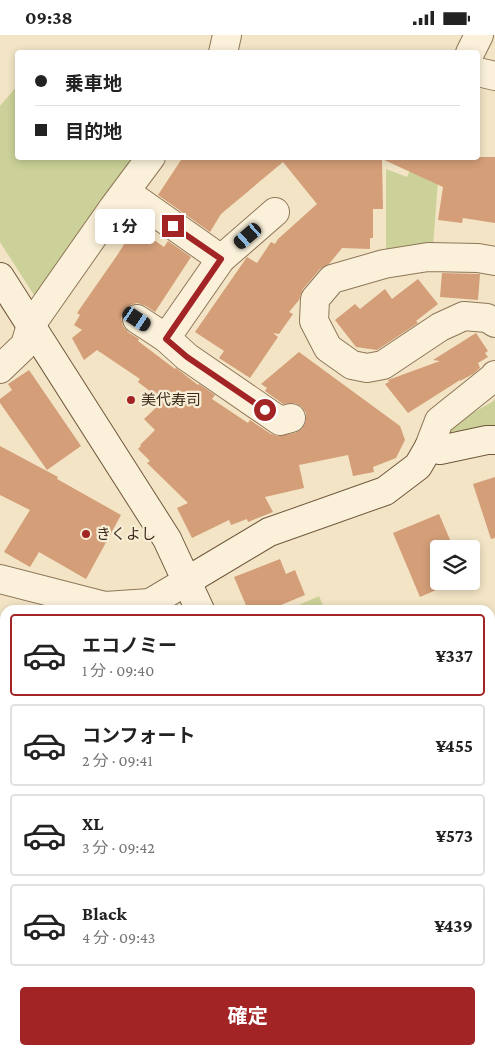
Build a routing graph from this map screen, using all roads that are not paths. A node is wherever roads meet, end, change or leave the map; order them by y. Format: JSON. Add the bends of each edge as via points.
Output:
{"nodes":[{"id":1,"x":227,"y":35,"type":"edge"},
{"id":2,"x":478,"y":35,"type":"edge"},
{"id":3,"x":224,"y":50,"type":"edge"},
{"id":4,"x":471,"y":50,"type":"edge"},
{"id":5,"x":480,"y":72,"type":"edge"},
{"id":6,"x":495,"y":76,"type":"edge"},
{"id":7,"x":149,"y":160,"type":"edge"},
{"id":8,"x":126,"y":192,"type":"junction"},
{"id":9,"x":275,"y":212,"type":"dead end"},
{"id":10,"x":221,"y":259,"type":"junction"},
{"id":11,"x":495,"y":261,"type":"edge"},
{"id":12,"x":0,"y":277,"type":"edge"},
{"id":13,"x":137,"y":319,"type":"dead end"},
{"id":14,"x":495,"y":323,"type":"edge"},
{"id":15,"x":31,"y":325,"type":"junction"},
{"id":16,"x":166,"y":339,"type":"junction"},
{"id":17,"x":0,"y":369,"type":"edge"},
{"id":18,"x":495,"y":375,"type":"edge"},
{"id":19,"x":291,"y":418,"type":"dead end"},
{"id":20,"x":495,"y":440,"type":"edge"},
{"id":21,"x":429,"y":447,"type":"junction"},
{"id":22,"x":0,"y":579,"type":"edge"},
{"id":23,"x":188,"y":581,"type":"junction"},
{"id":24,"x":101,"y":605,"type":"edge"},
{"id":25,"x":120,"y":605,"type":"edge"},
{"id":26,"x":198,"y":605,"type":"edge"}],
"edges":[{"from":1,"to":3,"type":"street"},
{"from":2,"to":4,"type":"street"},
{"from":5,"to":6,"type":"street"},
{"from":7,"to":8,"type":"street"},
{"from":8,"to":10,"type":"street"},
{"from":8,"to":15,"type":"street"},
{"from":9,"to":10,"type":"street"},
{"from":10,"to":16,"type":"street"},
{"from":11,"to":14,"type":"street","via":[[428,257],[384,264],[332,279],[315,299],[314,321],[328,348],[352,365],[367,368],[383,365],[440,327],[464,316],[487,318]]},
{"from":12,"to":15,"type":"street"},
{"from":13,"to":16,"type":"street"},
{"from":15,"to":17,"type":"street","via":[[25,345]]},
{"from":15,"to":23,"type":"street","via":[[167,539]]},
{"from":16,"to":19,"type":"street","via":[[280,421]]},
{"from":18,"to":21,"type":"street","via":[[439,421]]},
{"from":20,"to":21,"type":"street","via":[[440,450]]},
{"from":21,"to":23,"type":"street","via":[[418,466],[385,491],[269,532]]},
{"from":22,"to":24,"type":"street"},
{"from":23,"to":25,"type":"street","via":[[150,603]]},
{"from":23,"to":26,"type":"street"}]}
